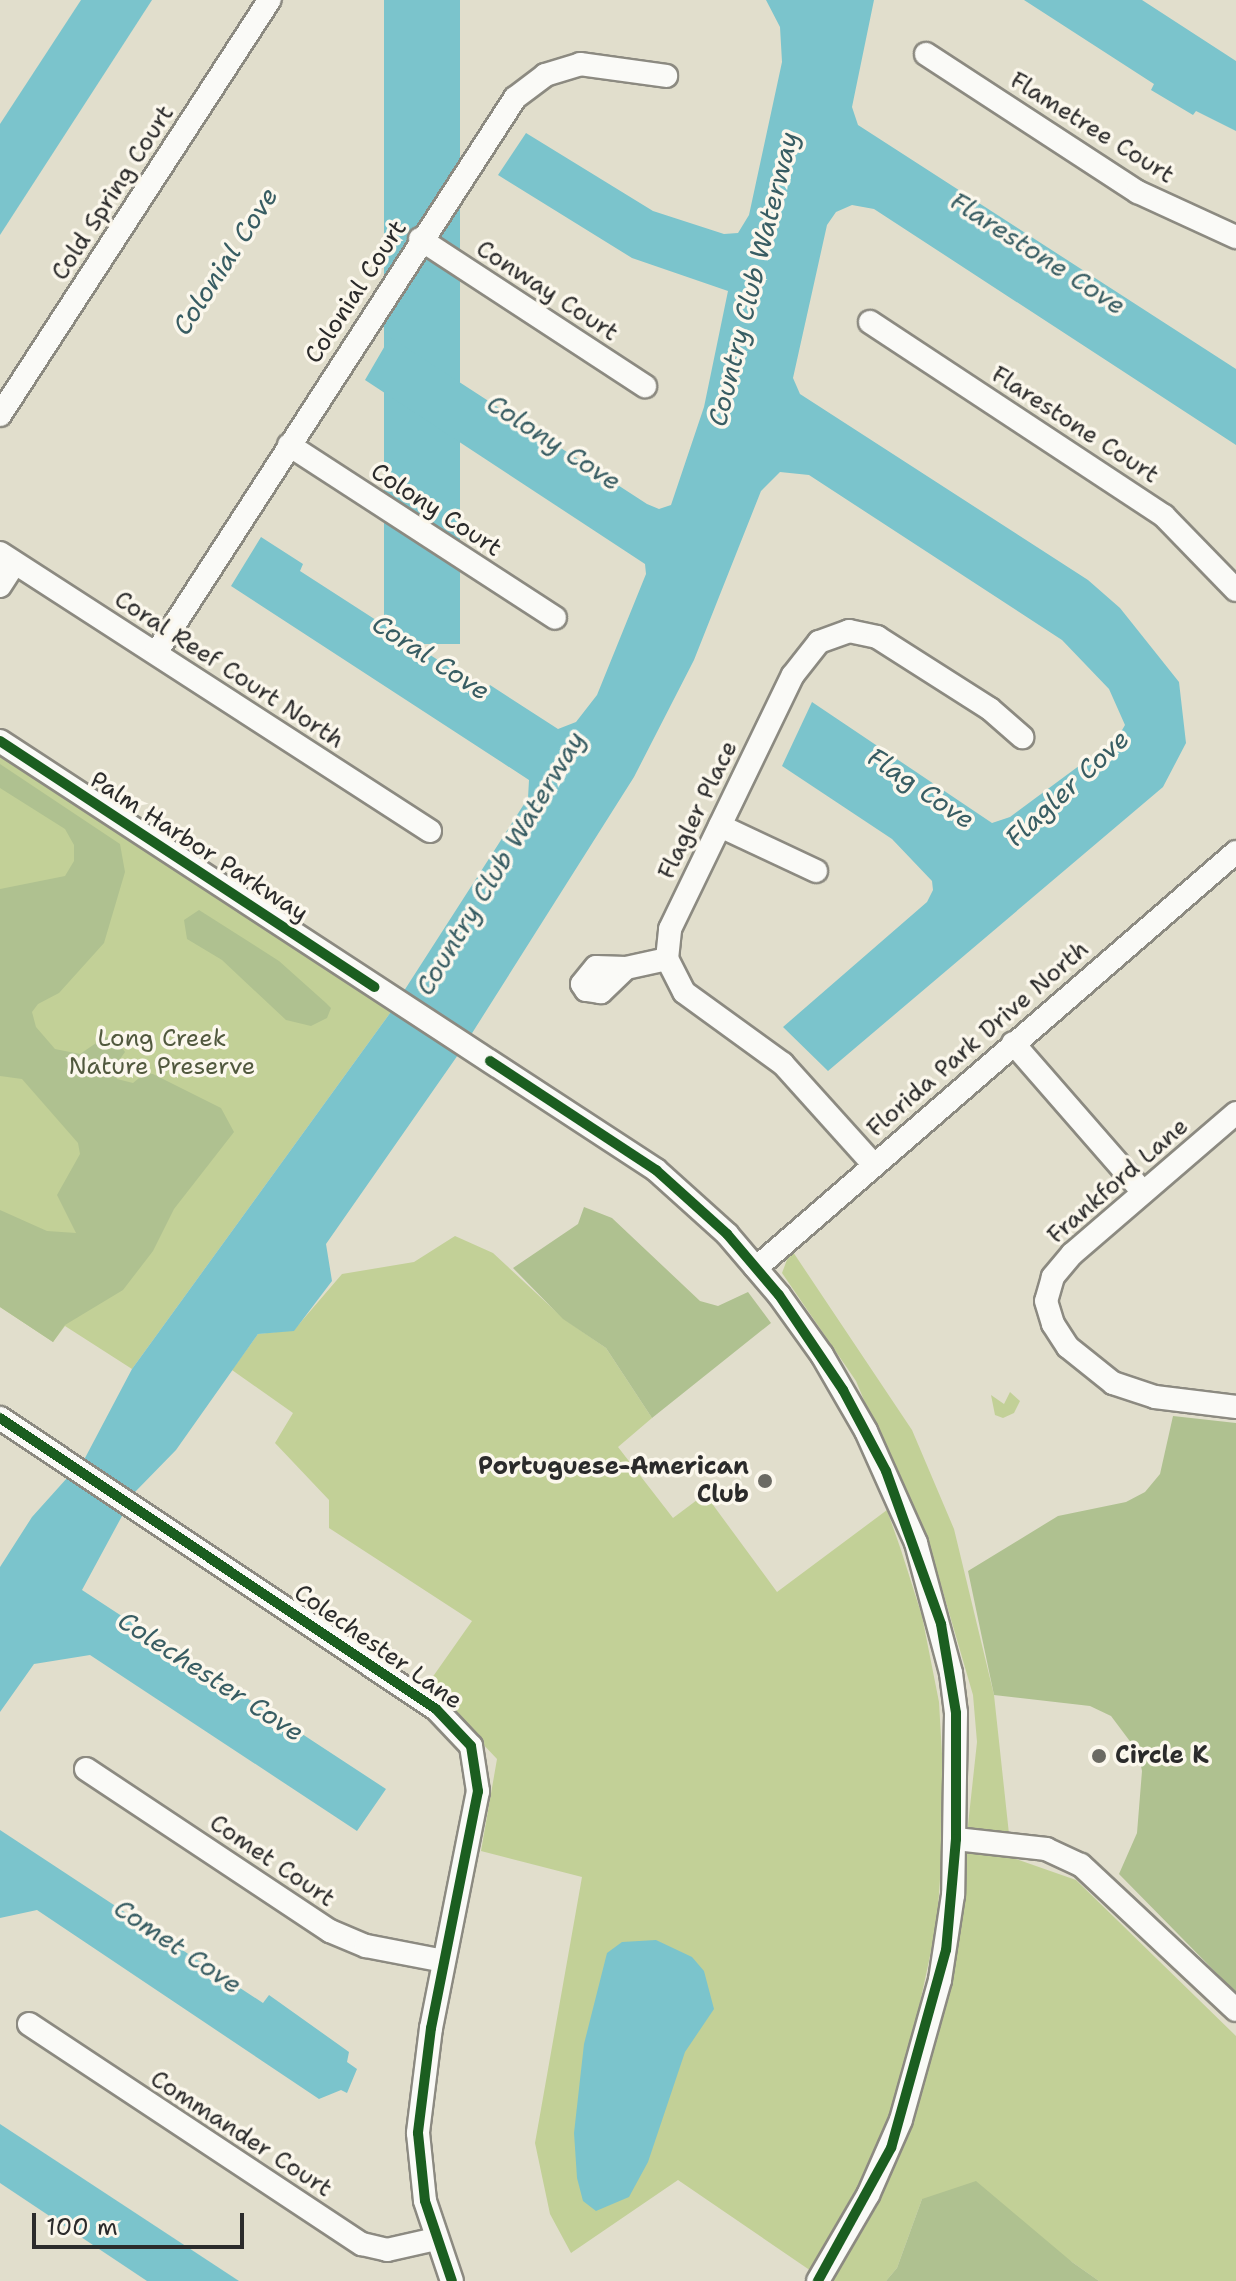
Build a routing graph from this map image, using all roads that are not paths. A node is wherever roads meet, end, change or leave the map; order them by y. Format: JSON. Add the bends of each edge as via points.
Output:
{"nodes":[{"id":1,"x":269,"y":0,"type":"edge"},
{"id":2,"x":926,"y":54,"type":"dead end"},
{"id":3,"x":666,"y":76,"type":"dead end"},
{"id":4,"x":1236,"y":237,"type":"edge"},
{"id":5,"x":420,"y":239,"type":"junction"},
{"id":6,"x":870,"y":322,"type":"dead end"},
{"id":7,"x":645,"y":386,"type":"dead end"},
{"id":8,"x":0,"y":415,"type":"edge"},
{"id":9,"x":289,"y":445,"type":"junction"},
{"id":10,"x":8,"y":558,"type":"edge"},
{"id":11,"x":0,"y":586,"type":"edge"},
{"id":12,"x":1236,"y":590,"type":"edge"},
{"id":13,"x":555,"y":618,"type":"dead end"},
{"id":14,"x":156,"y":653,"type":"junction"},
{"id":15,"x":1022,"y":737,"type":"dead end"},
{"id":16,"x":0,"y":741,"type":"edge"},
{"id":17,"x":720,"y":826,"type":"junction"},
{"id":18,"x":430,"y":831,"type":"dead end"},
{"id":19,"x":1236,"y":852,"type":"edge"},
{"id":20,"x":816,"y":871,"type":"dead end"},
{"id":21,"x":667,"y":959,"type":"junction"},
{"id":22,"x":626,"y":968,"type":"dead end"},
{"id":23,"x":1013,"y":1043,"type":"junction"},
{"id":24,"x":1235,"y":1116,"type":"edge"},
{"id":25,"x":873,"y":1164,"type":"junction"},
{"id":26,"x":1143,"y":1192,"type":"junction"},
{"id":27,"x":756,"y":1268,"type":"junction"},
{"id":28,"x":1236,"y":1407,"type":"edge"},
{"id":29,"x":0,"y":1418,"type":"edge"},
{"id":30,"x":86,"y":1769,"type":"dead end"},
{"id":31,"x":956,"y":1839,"type":"junction"},
{"id":32,"x":444,"y":1961,"type":"junction"},
{"id":33,"x":1236,"y":2010,"type":"edge"},
{"id":34,"x":29,"y":2024,"type":"dead end"},
{"id":35,"x":436,"y":2239,"type":"junction"},
{"id":36,"x":452,"y":2281,"type":"edge"},
{"id":37,"x":818,"y":2281,"type":"edge"}],
"edges":[{"from":1,"to":8,"type":"street","name":"Cold Spring Court"},
{"from":2,"to":4,"type":"street","name":"Flametree Court","via":[[1138,192]]},
{"from":3,"to":5,"type":"street","name":"Colonial Court","via":[[592,63],[537,80],[507,107]]},
{"from":5,"to":7,"type":"street","name":"Conway Court"},
{"from":5,"to":9,"type":"street","name":"Colonial Court"},
{"from":6,"to":12,"type":"street","name":"Flarestone Court","via":[[1157,511]]},
{"from":9,"to":13,"type":"street","name":"Colony Court"},
{"from":9,"to":14,"type":"street","name":"Colonial Court"},
{"from":10,"to":11,"type":"street"},
{"from":10,"to":14,"type":"street","name":"Coral Reef Court North"},
{"from":14,"to":18,"type":"street","name":"Coral Reef Court North"},
{"from":15,"to":17,"type":"street","name":"Flagler Place","via":[[990,709],[887,642],[859,632],[839,633],[811,648],[798,664]]},
{"from":16,"to":27,"type":"street","name":"Palm Harbor Parkway","via":[[647,1163],[707,1214]]},
{"from":17,"to":20,"type":"street"},
{"from":17,"to":21,"type":"street","name":"Flagler Place","via":[[670,929]]},
{"from":19,"to":23,"type":"street","name":"Florida Park Drive North"},
{"from":21,"to":22,"type":"street"},
{"from":21,"to":25,"type":"street","via":[[689,998],[783,1064]]},
{"from":23,"to":25,"type":"street","name":"Florida Park Drive North"},
{"from":23,"to":26,"type":"street"},
{"from":24,"to":26,"type":"street","name":"Frankford Lane"},
{"from":25,"to":27,"type":"street","name":"Florida Park Drive North"},
{"from":26,"to":28,"type":"street","name":"Frankford Lane","via":[[1057,1271],[1046,1301],[1053,1324],[1074,1354],[1122,1387]]},
{"from":27,"to":31,"type":"street","name":"Palm Harbor Parkway","via":[[843,1390],[916,1543],[941,1624],[955,1699]]},
{"from":29,"to":32,"type":"street","name":"Colechester Lane","via":[[427,1702],[464,1735],[476,1764],[478,1791]]},
{"from":30,"to":32,"type":"street","name":"Comet Court","via":[[330,1931],[366,1946]]},
{"from":31,"to":33,"type":"street","via":[[1035,1846],[1081,1865]]},
{"from":31,"to":37,"type":"street","name":"Palm Harbor Parkway","via":[[946,1950],[901,2120],[868,2195]]},
{"from":32,"to":35,"type":"street","name":"Colechester Lane","via":[[418,2133],[425,2201]]},
{"from":34,"to":35,"type":"street","name":"Commander Court","via":[[362,2244],[387,2250]]},
{"from":35,"to":36,"type":"street","name":"Colechester Lane"}]}
